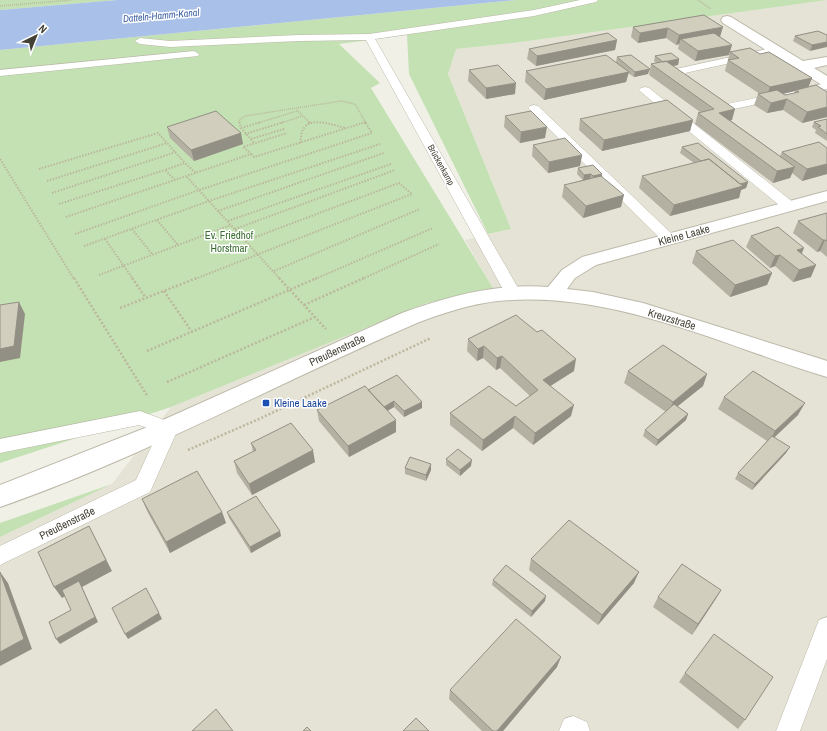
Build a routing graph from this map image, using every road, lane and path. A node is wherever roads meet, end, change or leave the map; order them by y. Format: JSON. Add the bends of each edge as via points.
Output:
{"nodes":[{"id":1,"x":72,"y":0,"type":"edge"},
{"id":2,"x":593,"y":0,"type":"edge"},
{"id":3,"x":0,"y":6,"type":"edge"},
{"id":4,"x":727,"y":20,"type":"dead end"},
{"id":5,"x":369,"y":37,"type":"junction"},
{"id":6,"x":345,"y":38,"type":"junction"},
{"id":7,"x":140,"y":41,"type":"dead end"},
{"id":8,"x":776,"y":50,"type":"junction"},
{"id":9,"x":827,"y":61,"type":"edge"},
{"id":10,"x":801,"y":66,"type":"junction"},
{"id":11,"x":0,"y":73,"type":"edge"},
{"id":12,"x":827,"y":82,"type":"edge"},
{"id":13,"x":827,"y":86,"type":"edge"},
{"id":14,"x":645,"y":90,"type":"dead end"},
{"id":15,"x":296,"y":108,"type":"junction"},
{"id":16,"x":534,"y":108,"type":"dead end"},
{"id":17,"x":297,"y":111,"type":"junction"},
{"id":18,"x":302,"y":116,"type":"junction"},
{"id":19,"x":366,"y":122,"type":"junction"},
{"id":20,"x":310,"y":123,"type":"junction"},
{"id":21,"x":241,"y":128,"type":"junction"},
{"id":22,"x":346,"y":128,"type":"junction"},
{"id":23,"x":284,"y":129,"type":"dead end"},
{"id":24,"x":288,"y":133,"type":"dead end"},
{"id":25,"x":245,"y":134,"type":"junction"},
{"id":26,"x":250,"y":140,"type":"junction"},
{"id":27,"x":167,"y":142,"type":"junction"},
{"id":28,"x":300,"y":143,"type":"junction"},
{"id":29,"x":254,"y":144,"type":"junction"},
{"id":30,"x":380,"y":144,"type":"dead end"},
{"id":31,"x":176,"y":152,"type":"junction"},
{"id":32,"x":384,"y":153,"type":"dead end"},
{"id":33,"x":251,"y":154,"type":"junction"},
{"id":34,"x":0,"y":159,"type":"edge"},
{"id":35,"x":185,"y":163,"type":"junction"},
{"id":36,"x":391,"y":164,"type":"dead end"},
{"id":37,"x":39,"y":169,"type":"dead end"},
{"id":38,"x":164,"y":170,"type":"junction"},
{"id":39,"x":395,"y":170,"type":"dead end"},
{"id":40,"x":197,"y":173,"type":"junction"},
{"id":41,"x":187,"y":177,"type":"junction"},
{"id":42,"x":175,"y":180,"type":"junction"},
{"id":43,"x":47,"y":181,"type":"dead end"},
{"id":44,"x":199,"y":190,"type":"junction"},
{"id":45,"x":52,"y":193,"type":"dead end"},
{"id":46,"x":827,"y":196,"type":"edge"},
{"id":47,"x":209,"y":201,"type":"junction"},
{"id":48,"x":59,"y":204,"type":"dead end"},
{"id":49,"x":789,"y":206,"type":"junction"},
{"id":50,"x":420,"y":210,"type":"dead end"},
{"id":51,"x":218,"y":211,"type":"junction"},
{"id":52,"x":66,"y":217,"type":"dead end"},
{"id":53,"x":157,"y":220,"type":"junction"},
{"id":54,"x":228,"y":221,"type":"junction"},
{"id":55,"x":231,"y":225,"type":"junction"},
{"id":56,"x":433,"y":228,"type":"dead end"},
{"id":57,"x":132,"y":229,"type":"junction"},
{"id":58,"x":235,"y":229,"type":"junction"},
{"id":59,"x":75,"y":234,"type":"dead end"},
{"id":60,"x":105,"y":239,"type":"junction"},
{"id":61,"x":669,"y":239,"type":"junction"},
{"id":62,"x":245,"y":241,"type":"junction"},
{"id":63,"x":439,"y":244,"type":"dead end"},
{"id":64,"x":178,"y":245,"type":"junction"},
{"id":65,"x":84,"y":246,"type":"dead end"},
{"id":66,"x":152,"y":254,"type":"junction"},
{"id":67,"x":258,"y":254,"type":"junction"},
{"id":68,"x":124,"y":265,"type":"junction"},
{"id":69,"x":274,"y":271,"type":"junction"},
{"id":70,"x":99,"y":275,"type":"dead end"},
{"id":71,"x":290,"y":290,"type":"junction"},
{"id":72,"x":164,"y":291,"type":"junction"},
{"id":73,"x":513,"y":293,"type":"junction"},
{"id":74,"x":554,"y":293,"type":"junction"},
{"id":75,"x":146,"y":298,"type":"junction"},
{"id":76,"x":304,"y":305,"type":"junction"},
{"id":77,"x":120,"y":308,"type":"dead end"},
{"id":78,"x":315,"y":317,"type":"junction"},
{"id":79,"x":192,"y":332,"type":"junction"},
{"id":80,"x":343,"y":347,"type":"junction"},
{"id":81,"x":147,"y":351,"type":"dead end"},
{"id":82,"x":827,"y":369,"type":"edge"},
{"id":83,"x":167,"y":382,"type":"dead end"},
{"id":84,"x":169,"y":429,"type":"junction"},
{"id":85,"x":0,"y":446,"type":"edge"},
{"id":86,"x":0,"y":496,"type":"edge"},
{"id":87,"x":0,"y":556,"type":"edge"},
{"id":88,"x":827,"y":628,"type":"edge"},
{"id":89,"x":571,"y":731,"type":"edge"},
{"id":90,"x":578,"y":731,"type":"edge"},
{"id":91,"x":788,"y":731,"type":"edge"}],
"edges":[{"from":1,"to":3,"type":"path"},
{"from":2,"to":5,"type":"lane","via":[[534,13]]},
{"from":4,"to":8,"type":"street"},
{"from":5,"to":6,"type":"lane"},
{"from":5,"to":73,"type":"lane","name":"Brückenkamp"},
{"from":6,"to":7,"type":"lane","via":[[170,44]]},
{"from":6,"to":11,"type":"lane"},
{"from":8,"to":10,"type":"street"},
{"from":8,"to":13,"type":"lane","via":[[676,72],[725,108]]},
{"from":9,"to":10,"type":"street"},
{"from":10,"to":12,"type":"street"},
{"from":14,"to":49,"type":"lane"},
{"from":15,"to":17,"type":"path"},
{"from":15,"to":19,"type":"path","via":[[350,102],[355,104]]},
{"from":15,"to":21,"type":"path","via":[[244,116],[239,120]]},
{"from":16,"to":61,"type":"lane"},
{"from":17,"to":18,"type":"path"},
{"from":17,"to":21,"type":"path"},
{"from":18,"to":20,"type":"path"},
{"from":18,"to":25,"type":"path"},
{"from":19,"to":22,"type":"path"},
{"from":19,"to":44,"type":"path","via":[[372,133]]},
{"from":20,"to":22,"type":"path"},
{"from":20,"to":28,"type":"path","via":[[302,131]]},
{"from":21,"to":25,"type":"path"},
{"from":22,"to":28,"type":"path"},
{"from":23,"to":26,"type":"path"},
{"from":24,"to":29,"type":"path"},
{"from":25,"to":26,"type":"path"},
{"from":26,"to":29,"type":"path"},
{"from":27,"to":31,"type":"path"},
{"from":27,"to":37,"type":"path","via":[[158,133]]},
{"from":27,"to":43,"type":"path"},
{"from":28,"to":33,"type":"path","via":[[254,157]]},
{"from":29,"to":33,"type":"path","via":[[243,147]]},
{"from":30,"to":47,"type":"path"},
{"from":31,"to":35,"type":"path"},
{"from":31,"to":45,"type":"path"},
{"from":32,"to":51,"type":"path"},
{"from":33,"to":40,"type":"path"},
{"from":34,"to":84,"type":"path"},
{"from":35,"to":38,"type":"path"},
{"from":35,"to":40,"type":"path"},
{"from":36,"to":54,"type":"path"},
{"from":38,"to":42,"type":"path"},
{"from":38,"to":48,"type":"path"},
{"from":39,"to":58,"type":"path"},
{"from":40,"to":41,"type":"path"},
{"from":41,"to":42,"type":"path"},
{"from":41,"to":44,"type":"path"},
{"from":42,"to":52,"type":"path"},
{"from":44,"to":47,"type":"path"},
{"from":44,"to":59,"type":"path"},
{"from":46,"to":49,"type":"street","name":"Kleine Laake"},
{"from":47,"to":51,"type":"path"},
{"from":47,"to":53,"type":"path"},
{"from":49,"to":61,"type":"street","name":"Kleine Laake"},
{"from":50,"to":69,"type":"path"},
{"from":51,"to":54,"type":"path"},
{"from":53,"to":57,"type":"path"},
{"from":53,"to":64,"type":"path"},
{"from":54,"to":55,"type":"path"},
{"from":55,"to":58,"type":"path"},
{"from":55,"to":64,"type":"path"},
{"from":56,"to":71,"type":"path"},
{"from":57,"to":60,"type":"path"},
{"from":57,"to":66,"type":"path"},
{"from":58,"to":62,"type":"path"},
{"from":60,"to":65,"type":"path"},
{"from":60,"to":68,"type":"path"},
{"from":61,"to":74,"type":"street","name":"Kleine Laake","via":[[588,261],[562,279]]},
{"from":62,"to":67,"type":"path"},
{"from":62,"to":67,"type":"path","via":[[399,183],[412,194]]},
{"from":63,"to":76,"type":"path"},
{"from":64,"to":66,"type":"path"},
{"from":66,"to":68,"type":"path"},
{"from":67,"to":69,"type":"path"},
{"from":67,"to":72,"type":"path"},
{"from":68,"to":70,"type":"path"},
{"from":68,"to":75,"type":"path"},
{"from":69,"to":71,"type":"path"},
{"from":71,"to":76,"type":"path"},
{"from":71,"to":79,"type":"path"},
{"from":72,"to":75,"type":"path"},
{"from":72,"to":79,"type":"path"},
{"from":73,"to":74,"type":"street","name":"Kreuzstraße"},
{"from":73,"to":80,"type":"street","name":"Preußenstraße","via":[[472,299],[426,311]]},
{"from":74,"to":82,"type":"street","name":"Kreuzstraße","via":[[630,306]]},
{"from":75,"to":77,"type":"path"},
{"from":76,"to":78,"type":"path"},
{"from":78,"to":80,"type":"path"},
{"from":78,"to":83,"type":"path"},
{"from":79,"to":81,"type":"path"},
{"from":80,"to":84,"type":"street","name":"Preußenstraße"},
{"from":84,"to":85,"type":"lane","via":[[140,418]]},
{"from":84,"to":86,"type":"street","name":"Preußenstraße","via":[[66,472]]},
{"from":84,"to":87,"type":"lane","name":"Preußenstraße","via":[[144,486]]},
{"from":88,"to":91,"type":"lane"},
{"from":89,"to":90,"type":"lane","via":[[573,728]]}]}
